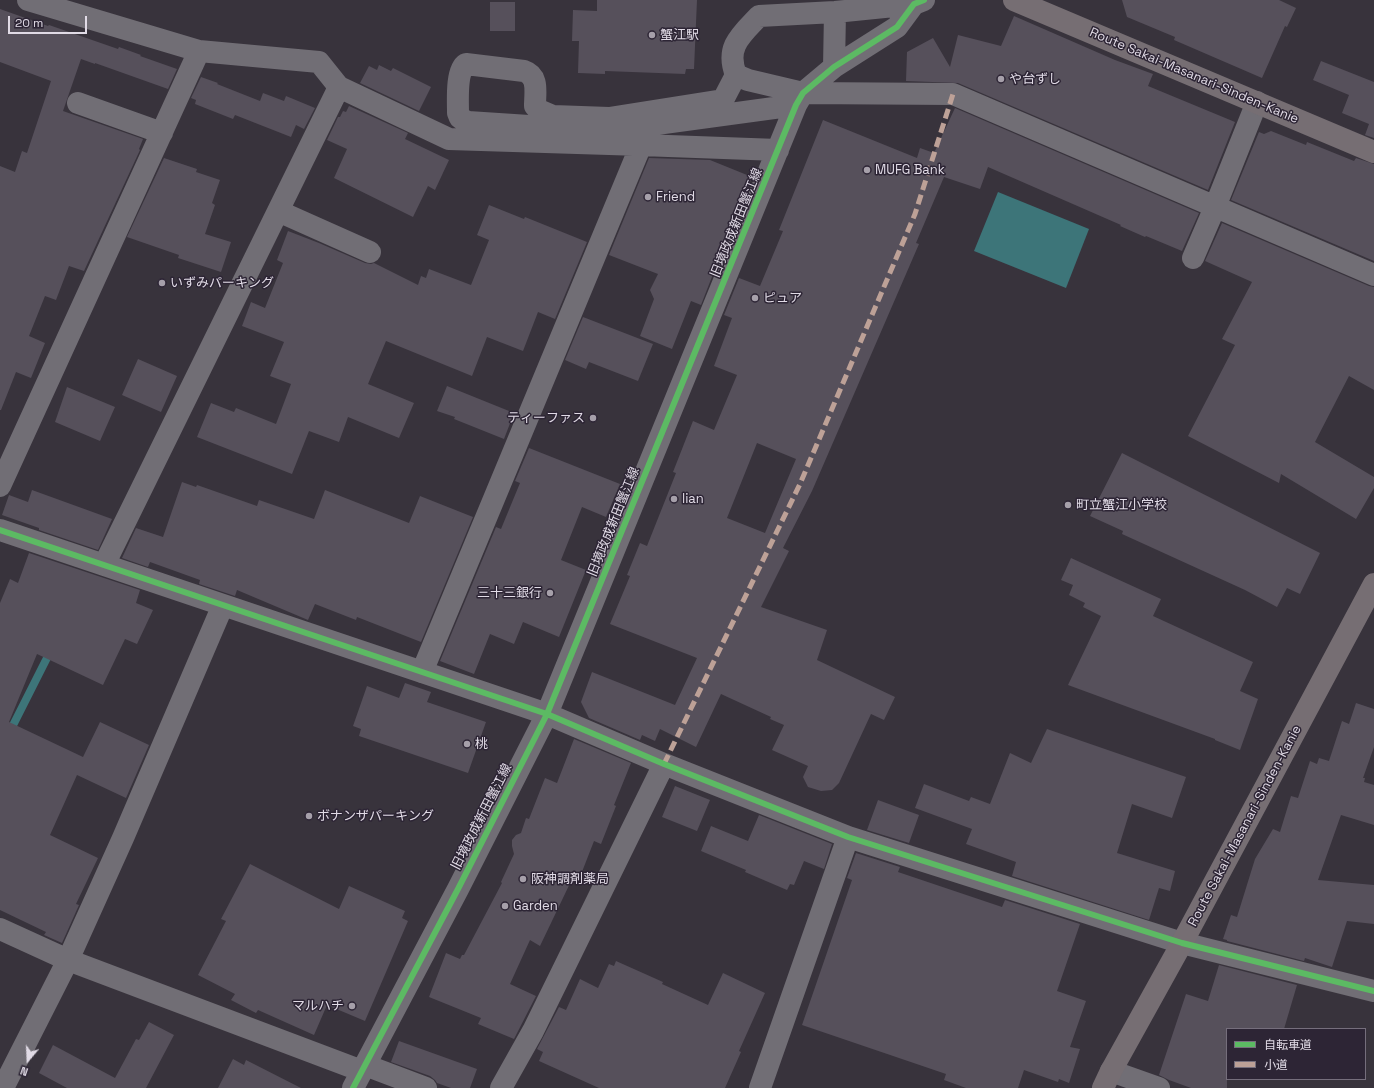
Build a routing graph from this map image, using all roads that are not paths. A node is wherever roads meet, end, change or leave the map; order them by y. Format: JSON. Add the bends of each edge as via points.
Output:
{"nodes":[{"id":1,"x":28,"y":0,"type":"edge"},
{"id":2,"x":1014,"y":0,"type":"edge"},
{"id":3,"x":919,"y":2,"type":"edge"},
{"id":4,"x":835,"y":12,"type":"junction"},
{"id":5,"x":199,"y":51,"type":"junction"},
{"id":6,"x":834,"y":67,"type":"junction"},
{"id":7,"x":736,"y":75,"type":"junction"},
{"id":8,"x":339,"y":87,"type":"junction"},
{"id":9,"x":800,"y":99,"type":"junction"},
{"id":10,"x":1258,"y":102,"type":"junction"},
{"id":11,"x":78,"y":103,"type":"dead end"},
{"id":12,"x":162,"y":133,"type":"junction"},
{"id":13,"x":641,"y":145,"type":"junction"},
{"id":14,"x":778,"y":150,"type":"junction"},
{"id":15,"x":1374,"y":152,"type":"edge"},
{"id":16,"x":1215,"y":207,"type":"junction"},
{"id":17,"x":278,"y":211,"type":"junction"},
{"id":18,"x":370,"y":252,"type":"dead end"},
{"id":19,"x":1193,"y":258,"type":"dead end"},
{"id":20,"x":1374,"y":276,"type":"edge"},
{"id":21,"x":0,"y":486,"type":"edge"},
{"id":22,"x":0,"y":530,"type":"edge"},
{"id":23,"x":104,"y":565,"type":"junction"},
{"id":24,"x":1372,"y":591,"type":"edge"},
{"id":25,"x":223,"y":605,"type":"junction"},
{"id":26,"x":422,"y":672,"type":"junction"},
{"id":27,"x":547,"y":714,"type":"junction"},
{"id":28,"x":664,"y":764,"type":"junction"},
{"id":29,"x":848,"y":837,"type":"junction"},
{"id":30,"x":0,"y":929,"type":"edge"},
{"id":31,"x":1182,"y":943,"type":"junction"},
{"id":32,"x":68,"y":960,"type":"junction"},
{"id":33,"x":1374,"y":991,"type":"edge"},
{"id":34,"x":360,"y":1074,"type":"edge"},
{"id":35,"x":1107,"y":1079,"type":"edge"},
{"id":36,"x":3,"y":1088,"type":"edge"},
{"id":37,"x":426,"y":1088,"type":"edge"},
{"id":38,"x":501,"y":1088,"type":"edge"},
{"id":39,"x":760,"y":1088,"type":"edge"},
{"id":40,"x":1159,"y":1088,"type":"edge"}],
"edges":[{"from":1,"to":5,"type":"street"},
{"from":2,"to":10,"type":"main road","name":"Route Sakai-Masanari-Sinden-Kanie"},
{"from":3,"to":4,"type":"street"},
{"from":3,"to":6,"type":"street","name":"旧境政成新田蟹江線","via":[[896,27]]},
{"from":4,"to":6,"type":"street"},
{"from":4,"to":7,"type":"street","via":[[759,16],[742,34],[733,49],[732,64]]},
{"from":5,"to":8,"type":"street","via":[[319,62]]},
{"from":5,"to":12,"type":"street"},
{"from":6,"to":9,"type":"street","name":"旧境政成新田蟹江線"},
{"from":7,"to":9,"type":"street"},
{"from":7,"to":9,"type":"street","via":[[723,100],[609,118],[553,116],[535,106],[534,80],[530,72],[466,64],[459,74],[458,113],[460,118],[468,122],[605,131]]},
{"from":8,"to":13,"type":"street","via":[[449,139]]},
{"from":8,"to":17,"type":"street"},
{"from":9,"to":14,"type":"street","name":"旧境政成新田蟹江線"},
{"from":9,"to":16,"type":"street","via":[[953,94]]},
{"from":10,"to":15,"type":"main road","name":"Route Sakai-Masanari-Sinden-Kanie"},
{"from":10,"to":16,"type":"street"},
{"from":11,"to":12,"type":"street"},
{"from":12,"to":21,"type":"street"},
{"from":13,"to":14,"type":"street"},
{"from":13,"to":26,"type":"street"},
{"from":14,"to":27,"type":"street","name":"旧境政成新田蟹江線"},
{"from":16,"to":19,"type":"street"},
{"from":16,"to":20,"type":"street"},
{"from":17,"to":18,"type":"street"},
{"from":17,"to":23,"type":"street"},
{"from":22,"to":23,"type":"street"},
{"from":23,"to":25,"type":"street"},
{"from":24,"to":31,"type":"main road","name":"Route Sakai-Masanari-Sinden-Kanie"},
{"from":25,"to":26,"type":"street"},
{"from":25,"to":32,"type":"street"},
{"from":26,"to":27,"type":"street"},
{"from":27,"to":28,"type":"street"},
{"from":27,"to":34,"type":"street","name":"旧境政成新田蟹江線"},
{"from":28,"to":29,"type":"street"},
{"from":28,"to":38,"type":"street","via":[[533,1031]]},
{"from":29,"to":31,"type":"street"},
{"from":29,"to":39,"type":"street"},
{"from":30,"to":32,"type":"street"},
{"from":31,"to":33,"type":"street"},
{"from":31,"to":35,"type":"main road","name":"Route Sakai-Masanari-Sinden-Kanie"},
{"from":32,"to":34,"type":"street"},
{"from":32,"to":36,"type":"street"},
{"from":34,"to":37,"type":"street"},
{"from":35,"to":40,"type":"street"}]}
